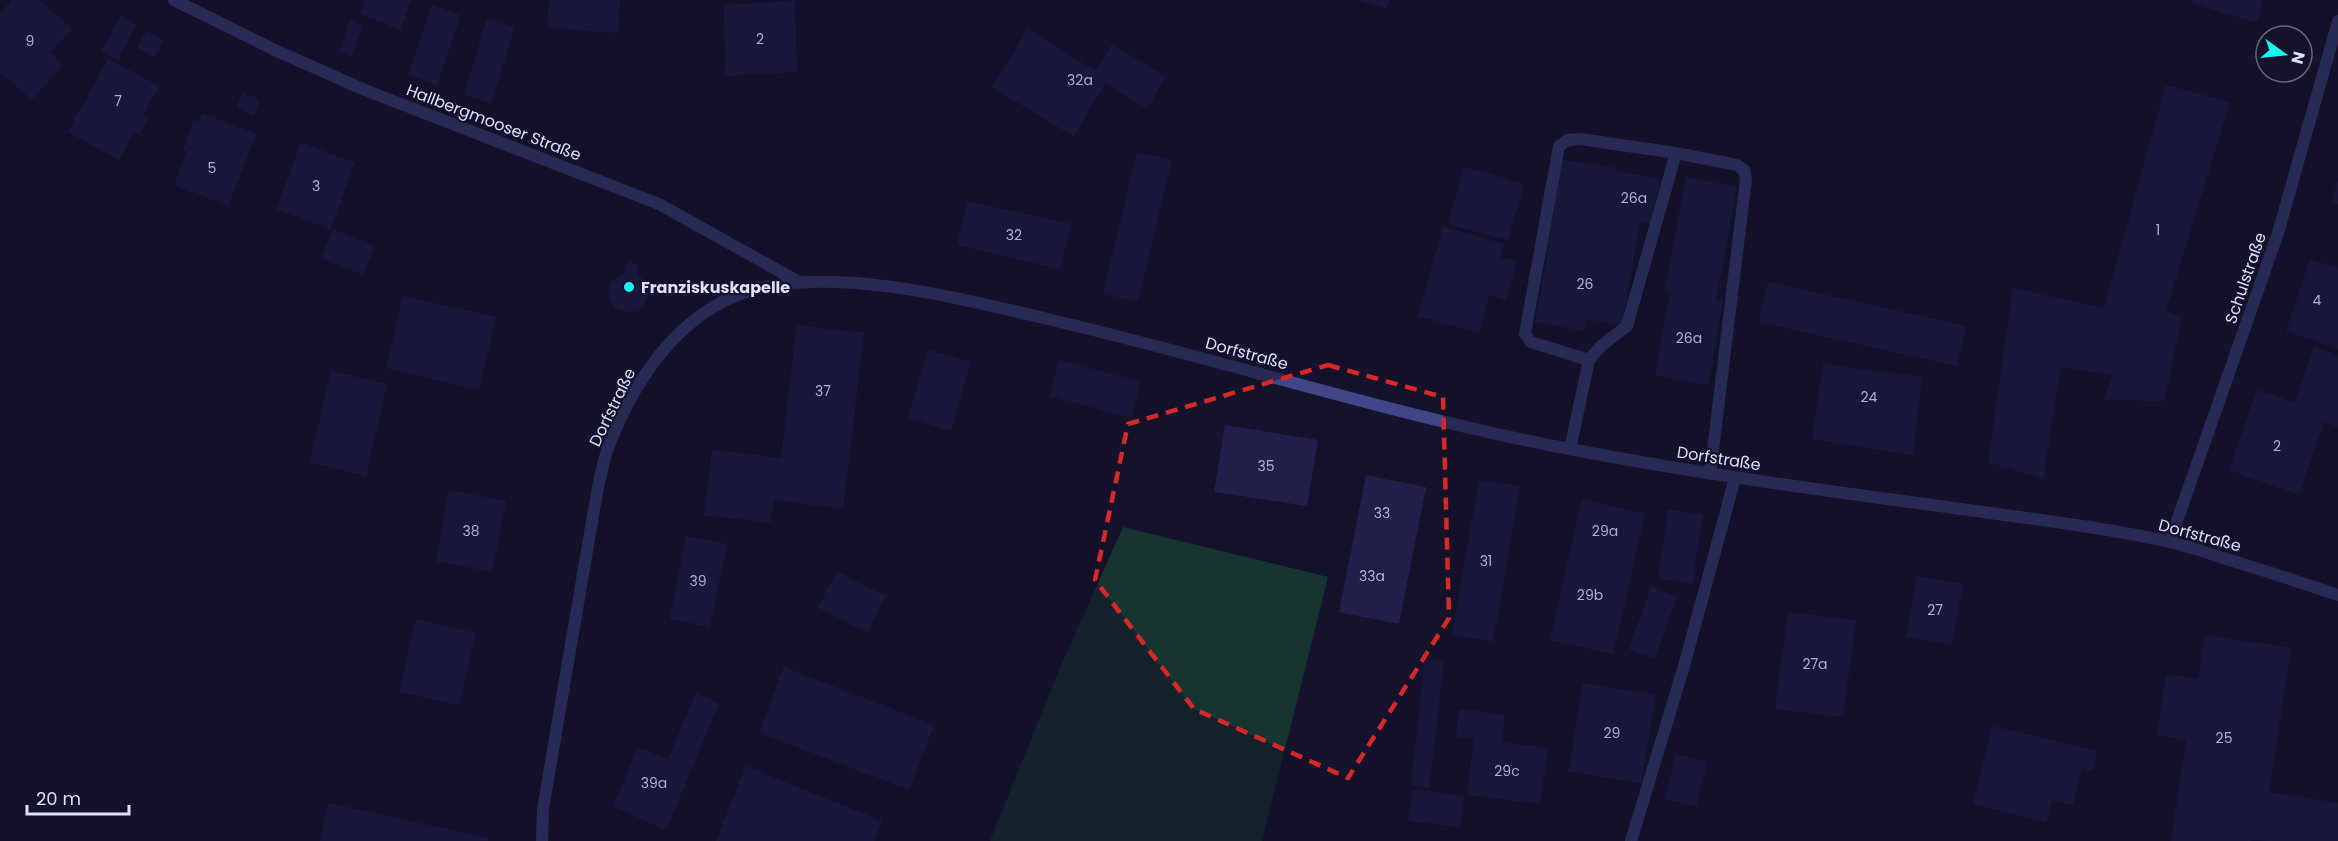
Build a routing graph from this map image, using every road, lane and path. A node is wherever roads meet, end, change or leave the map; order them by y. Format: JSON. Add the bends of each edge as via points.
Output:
{"nodes":[{"id":1,"x":174,"y":0,"type":"edge"},
{"id":2,"x":2338,"y":21,"type":"edge"},
{"id":3,"x":1676,"y":153,"type":"junction"},
{"id":4,"x":799,"y":282,"type":"junction"},
{"id":5,"x":1589,"y":360,"type":"junction"},
{"id":6,"x":1570,"y":449,"type":"junction"},
{"id":7,"x":1710,"y":474,"type":"junction"},
{"id":8,"x":1735,"y":478,"type":"junction"},
{"id":9,"x":2169,"y":541,"type":"junction"},
{"id":10,"x":2338,"y":595,"type":"edge"},
{"id":11,"x":542,"y":841,"type":"edge"},
{"id":12,"x":1631,"y":841,"type":"edge"}],
"edges":[{"from":1,"to":4,"type":"street","name":"Hallbergmooser Straße","via":[[365,90],[659,204]]},
{"from":2,"to":9,"type":"street","name":"Schulstraße","via":[[2278,233]]},
{"from":3,"to":5,"type":"street","via":[[1627,326]]},
{"from":3,"to":5,"type":"street","via":[[1580,139],[1559,146],[1525,334],[1531,342]]},
{"from":3,"to":7,"type":"street","via":[[1737,165],[1744,170],[1746,179]]},
{"from":4,"to":6,"type":"street","name":"Dorfstraße","via":[[855,283],[1011,310],[1419,417]]},
{"from":4,"to":11,"type":"street","name":"Dorfstraße","via":[[743,293],[686,325],[651,365],[607,452],[543,809]]},
{"from":5,"to":6,"type":"street"},
{"from":6,"to":7,"type":"street","name":"Dorfstraße"},
{"from":7,"to":8,"type":"street","name":"Dorfstraße"},
{"from":8,"to":9,"type":"street","name":"Dorfstraße"},
{"from":8,"to":12,"type":"street"},
{"from":9,"to":10,"type":"street","name":"Dorfstraße"}]}
